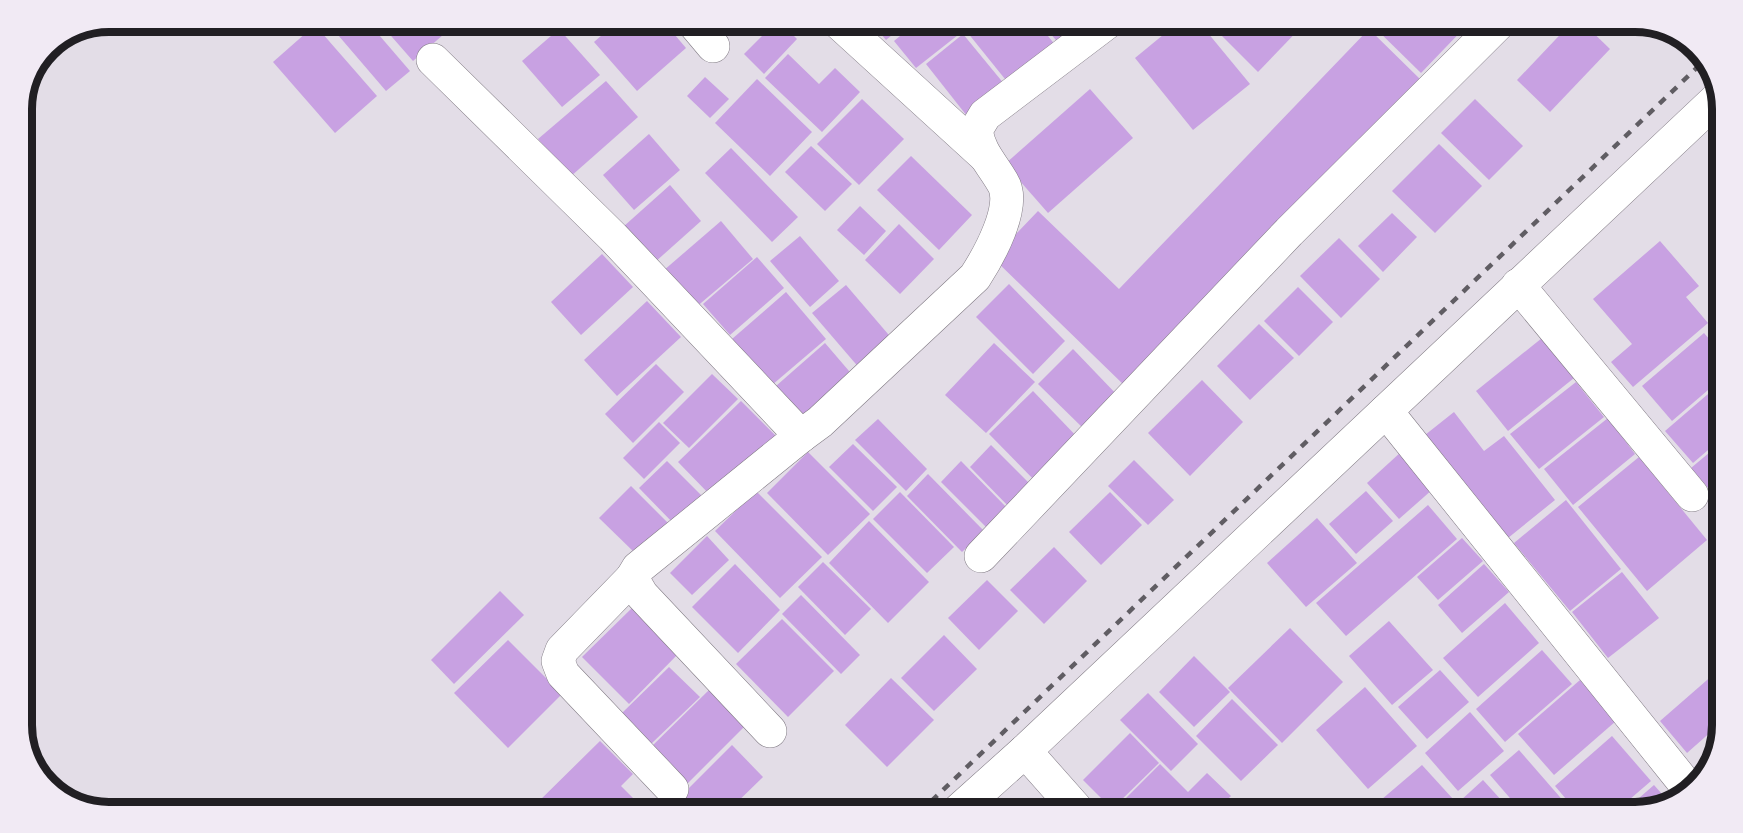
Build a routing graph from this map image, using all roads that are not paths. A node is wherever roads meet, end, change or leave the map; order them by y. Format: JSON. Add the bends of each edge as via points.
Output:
{"nodes":[{"id":1,"x":701,"y":32,"type":"edge"},
{"id":2,"x":849,"y":32,"type":"edge"},
{"id":3,"x":1094,"y":32,"type":"edge"},
{"id":4,"x":1490,"y":32,"type":"edge"},
{"id":5,"x":713,"y":46,"type":"dead end"},
{"id":6,"x":433,"y":60,"type":"dead end"},
{"id":7,"x":1711,"y":104,"type":"edge"},
{"id":8,"x":985,"y":156,"type":"junction"},
{"id":9,"x":1518,"y":285,"type":"junction"},
{"id":10,"x":1386,"y":411,"type":"junction"},
{"id":11,"x":801,"y":436,"type":"junction"},
{"id":12,"x":1692,"y":495,"type":"dead end"},
{"id":13,"x":981,"y":556,"type":"dead end"},
{"id":14,"x":632,"y":578,"type":"junction"},
{"id":15,"x":770,"y":731,"type":"dead end"},
{"id":16,"x":1025,"y":751,"type":"junction"},
{"id":17,"x":1684,"y":783,"type":"edge"},
{"id":18,"x":672,"y":789,"type":"dead end"},
{"id":19,"x":968,"y":802,"type":"edge"},
{"id":20,"x":1070,"y":802,"type":"edge"}],
"edges":[{"from":1,"to":5,"type":"street"},
{"from":2,"to":8,"type":"street"},
{"from":3,"to":8,"type":"street","via":[[985,115],[976,130]]},
{"from":4,"to":13,"type":"street","via":[[1289,231]]},
{"from":6,"to":11,"type":"street","via":[[613,237]]},
{"from":7,"to":9,"type":"street"},
{"from":8,"to":11,"type":"street","via":[[1005,185],[1007,203],[1000,229],[975,277]]},
{"from":9,"to":10,"type":"street"},
{"from":9,"to":12,"type":"street"},
{"from":10,"to":16,"type":"street"},
{"from":10,"to":17,"type":"street"},
{"from":11,"to":14,"type":"street","via":[[638,568]]},
{"from":14,"to":15,"type":"street","via":[[642,595]]},
{"from":14,"to":18,"type":"street","via":[[562,650],[558,661],[563,674]]},
{"from":16,"to":19,"type":"street"},
{"from":16,"to":20,"type":"street"}]}
